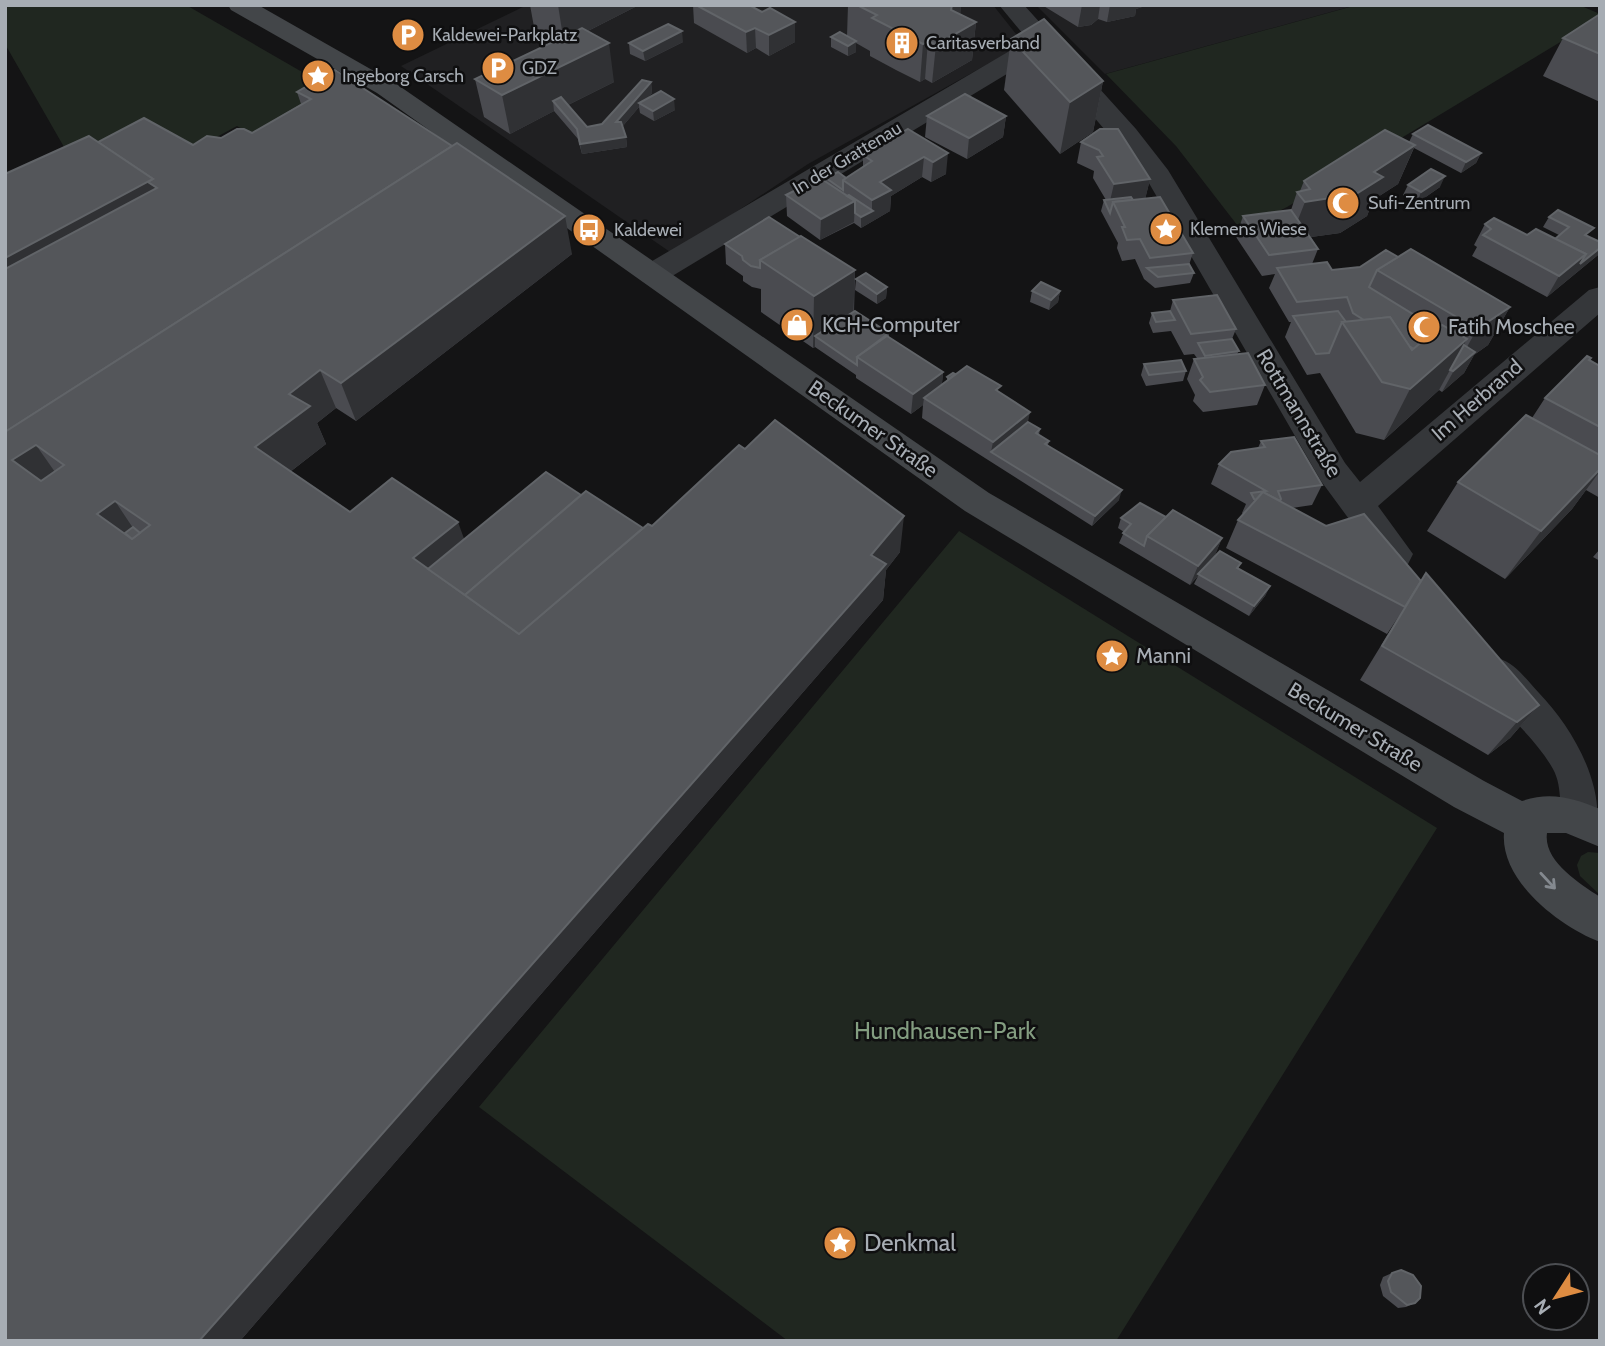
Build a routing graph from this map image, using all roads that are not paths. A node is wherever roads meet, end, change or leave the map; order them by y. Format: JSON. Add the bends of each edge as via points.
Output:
{"nodes":[{"id":1,"x":240,"y":5,"type":"edge"},
{"id":2,"x":1011,"y":5,"type":"edge"},
{"id":3,"x":1042,"y":42,"type":"junction"},
{"id":4,"x":653,"y":274,"type":"junction"},
{"id":5,"x":1600,"y":297,"type":"edge"},
{"id":6,"x":1356,"y":505,"type":"junction"},
{"id":7,"x":1415,"y":577,"type":"edge"},
{"id":8,"x":1478,"y":650,"type":"edge"},
{"id":9,"x":1526,"y":823,"type":"junction"},
{"id":10,"x":1591,"y":823,"type":"edge"},
{"id":11,"x":1600,"y":922,"type":"edge"}],
"edges":[{"from":1,"to":4,"type":"street","name":"Beckumer Straße","via":[[386,88]]},
{"from":2,"to":3,"type":"street","name":"Rottmannstraße"},
{"from":3,"to":4,"type":"street","name":"In der Grattenau"},
{"from":3,"to":6,"type":"street","name":"Rottmannstraße","via":[[1158,176]]},
{"from":4,"to":9,"type":"street","name":"Beckumer Straße","via":[[988,509],[1469,794]]},
{"from":5,"to":6,"type":"street","name":"Im Herbrand"},
{"from":6,"to":7,"type":"street","name":"Rottmannstraße"},
{"from":8,"to":10,"type":"street","via":[[1554,738],[1573,768]]},
{"from":9,"to":10,"type":"street","via":[[1536,814],[1551,813]]},
{"from":9,"to":11,"type":"street","one_way":true,"via":[[1522,836],[1539,871],[1563,896]]}]}
